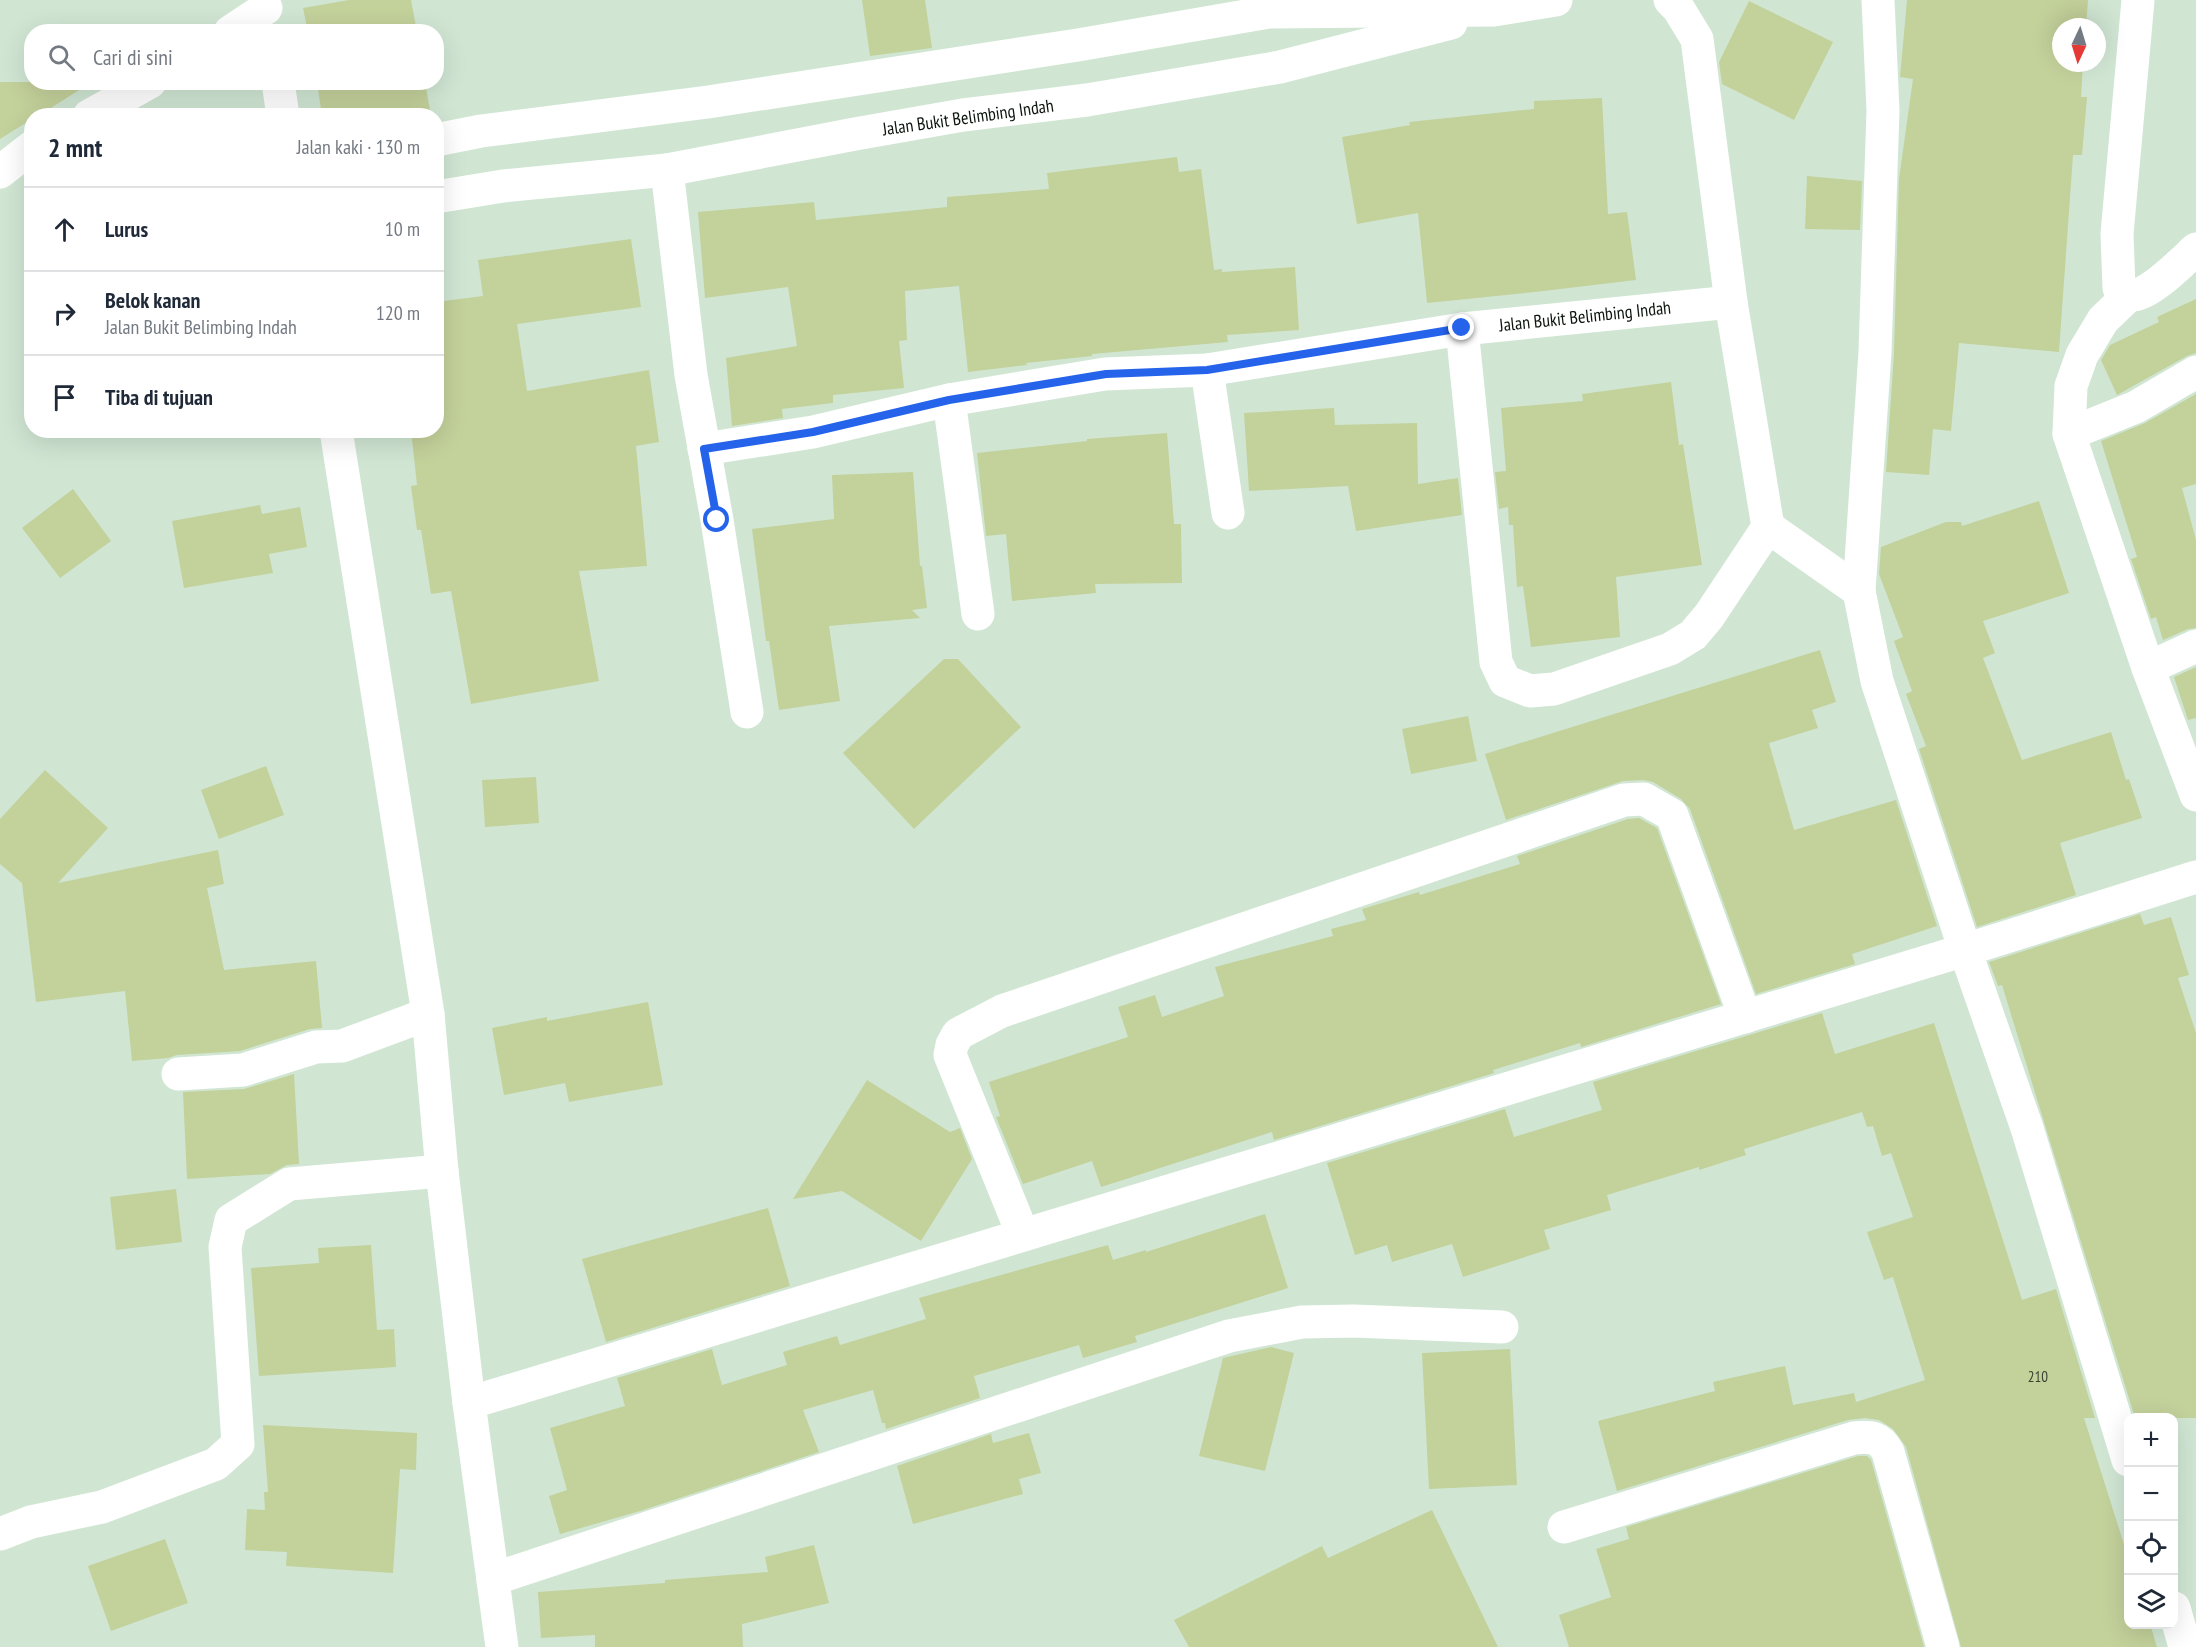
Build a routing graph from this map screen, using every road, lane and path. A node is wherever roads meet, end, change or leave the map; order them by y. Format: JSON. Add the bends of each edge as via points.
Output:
{"nodes":[{"id":1,"x":1556,"y":0,"type":"edge"},
{"id":2,"x":1670,"y":0,"type":"edge"},
{"id":3,"x":1878,"y":0,"type":"edge"},
{"id":4,"x":2138,"y":0,"type":"edge"},
{"id":5,"x":267,"y":13,"type":"edge"},
{"id":6,"x":1401,"y":15,"type":"edge"},
{"id":7,"x":246,"y":24,"type":"edge"},
{"id":8,"x":136,"y":90,"type":"edge"},
{"id":9,"x":279,"y":90,"type":"edge"},
{"id":10,"x":103,"y":108,"type":"edge"},
{"id":11,"x":282,"y":108,"type":"edge"},
{"id":12,"x":444,"y":138,"type":"edge"},
{"id":13,"x":24,"y":153,"type":"edge"},
{"id":14,"x":667,"y":170,"type":"junction"},
{"id":15,"x":0,"y":172,"type":"edge"},
{"id":16,"x":444,"y":195,"type":"edge"},
{"id":17,"x":2196,"y":249,"type":"edge"},
{"id":18,"x":2128,"y":295,"type":"junction"},
{"id":19,"x":1731,"y":302,"type":"junction"},
{"id":20,"x":1462,"y":328,"type":"junction"},
{"id":21,"x":1207,"y":370,"type":"junction"},
{"id":22,"x":2196,"y":372,"type":"edge"},
{"id":23,"x":949,"y":400,"type":"junction"},
{"id":24,"x":2069,"y":434,"type":"junction"},
{"id":25,"x":337,"y":438,"type":"edge"},
{"id":26,"x":704,"y":449,"type":"junction"},
{"id":27,"x":1228,"y":513,"type":"dead end"},
{"id":28,"x":1768,"y":528,"type":"junction"},
{"id":29,"x":1859,"y":591,"type":"junction"},
{"id":30,"x":978,"y":614,"type":"dead end"},
{"id":31,"x":2196,"y":645,"type":"edge"},
{"id":32,"x":2148,"y":668,"type":"junction"},
{"id":33,"x":747,"y":712,"type":"dead end"},
{"id":34,"x":2196,"y":795,"type":"edge"},
{"id":35,"x":2196,"y":877,"type":"edge"},
{"id":36,"x":1965,"y":950,"type":"junction"},
{"id":37,"x":428,"y":1014,"type":"junction"},
{"id":38,"x":1745,"y":1017,"type":"junction"},
{"id":39,"x":178,"y":1074,"type":"dead end"},
{"id":40,"x":442,"y":1172,"type":"junction"},
{"id":41,"x":1023,"y":1235,"type":"junction"},
{"id":42,"x":1502,"y":1327,"type":"dead end"},
{"id":43,"x":469,"y":1403,"type":"junction"},
{"id":44,"x":2124,"y":1448,"type":"edge"},
{"id":45,"x":1564,"y":1527,"type":"dead end"},
{"id":46,"x":0,"y":1534,"type":"edge"},
{"id":47,"x":493,"y":1579,"type":"junction"},
{"id":48,"x":2178,"y":1622,"type":"edge"},
{"id":49,"x":502,"y":1647,"type":"edge"},
{"id":50,"x":1943,"y":1647,"type":"edge"},
{"id":51,"x":2185,"y":1647,"type":"edge"}],
"edges":[{"from":1,"to":6,"type":"street","name":"Jalan Bukit Belimbing Indah"},
{"from":2,"to":19,"type":"street","via":[[1697,39]]},
{"from":3,"to":29,"type":"street","via":[[1883,110],[1875,352]]},
{"from":4,"to":18,"type":"street","via":[[2117,234],[2119,288]]},
{"from":5,"to":7,"type":"street"},
{"from":6,"to":12,"type":"street","name":"Jalan Bukit Belimbing Indah","via":[[1269,12],[1078,45]]},
{"from":6,"to":14,"type":"street","name":"Jalan Bukit Belimbing Indah","via":[[1280,67],[1087,100],[963,115]]},
{"from":8,"to":10,"type":"street"},
{"from":9,"to":11,"type":"street"},
{"from":13,"to":15,"type":"street"},
{"from":14,"to":16,"type":"street","name":"Jalan Bukit Belimbing Indah"},
{"from":14,"to":26,"type":"street","via":[[691,375]]},
{"from":17,"to":18,"type":"street","via":[[2138,295]]},
{"from":18,"to":24,"type":"street","via":[[2103,320],[2082,355],[2071,386]]},
{"from":19,"to":20,"type":"street","name":"Jalan Bukit Belimbing Indah"},
{"from":19,"to":28,"type":"street"},
{"from":20,"to":21,"type":"street","name":"Jalan Bukit Belimbing Indah"},
{"from":20,"to":28,"type":"street","via":[[1496,662],[1504,681],[1530,691],[1554,689],[1670,649],[1693,635]]},
{"from":21,"to":23,"type":"street","name":"Jalan Bukit Belimbing Indah","via":[[1106,374]]},
{"from":21,"to":27,"type":"street"},
{"from":22,"to":24,"type":"street","via":[[2136,406]]},
{"from":23,"to":26,"type":"street","name":"Jalan Bukit Belimbing Indah","via":[[813,432]]},
{"from":23,"to":30,"type":"street"},
{"from":24,"to":32,"type":"street"},
{"from":25,"to":37,"type":"street"},
{"from":26,"to":33,"type":"street"},
{"from":28,"to":29,"type":"street"},
{"from":29,"to":36,"type":"street","via":[[1877,681]]},
{"from":31,"to":32,"type":"street"},
{"from":32,"to":34,"type":"street"},
{"from":35,"to":36,"type":"street"},
{"from":36,"to":38,"type":"street"},
{"from":36,"to":44,"type":"street","via":[[2027,1128]]},
{"from":37,"to":39,"type":"street","via":[[342,1046],[316,1047],[243,1070]]},
{"from":37,"to":40,"type":"street"},
{"from":38,"to":41,"type":"street"},
{"from":38,"to":41,"type":"street","via":[[1672,815],[1644,800],[1624,800],[1002,1011],[958,1034],[950,1055]]},
{"from":40,"to":43,"type":"street"},
{"from":40,"to":46,"type":"street","via":[[289,1184],[231,1220],[225,1247],[238,1444],[216,1464],[102,1507],[31,1522]]},
{"from":41,"to":43,"type":"street"},
{"from":42,"to":47,"type":"street","via":[[1302,1322],[1229,1336]]},
{"from":43,"to":47,"type":"street"},
{"from":45,"to":50,"type":"street","via":[[1854,1438],[1875,1437],[1888,1452]]},
{"from":47,"to":49,"type":"street"},
{"from":48,"to":51,"type":"street"}]}
